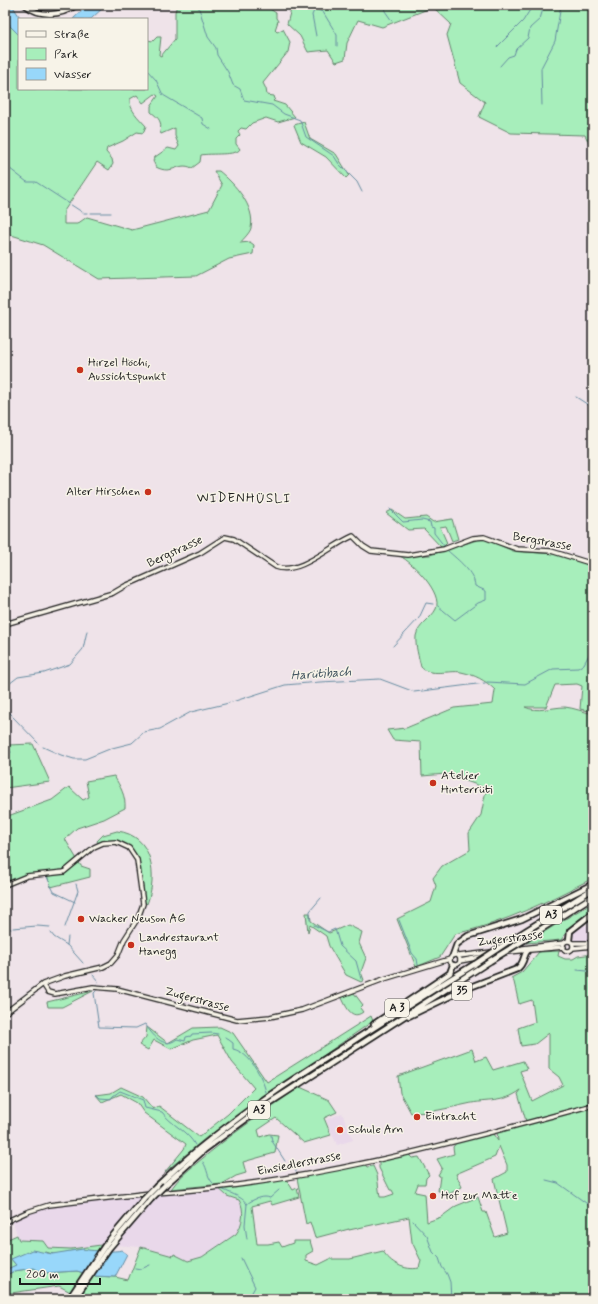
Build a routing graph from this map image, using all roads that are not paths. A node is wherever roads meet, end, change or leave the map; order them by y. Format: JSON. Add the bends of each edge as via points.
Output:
{"nodes":[{"id":1,"x":25,"y":5,"type":"edge"},
{"id":2,"x":29,"y":5,"type":"edge"},
{"id":3,"x":73,"y":5,"type":"edge"},
{"id":4,"x":77,"y":5,"type":"edge"},
{"id":5,"x":593,"y":564,"type":"edge"},
{"id":6,"x":5,"y":624,"type":"edge"},
{"id":7,"x":593,"y":884,"type":"edge"},
{"id":8,"x":5,"y":885,"type":"edge"},
{"id":9,"x":593,"y":889,"type":"edge"},
{"id":10,"x":593,"y":896,"type":"edge"},
{"id":11,"x":593,"y":913,"type":"edge"},
{"id":12,"x":570,"y":943,"type":"junction"},
{"id":13,"x":593,"y":944,"type":"edge"},
{"id":14,"x":564,"y":947,"type":"junction"},
{"id":15,"x":529,"y":949,"type":"junction"},
{"id":16,"x":458,"y":956,"type":"junction"},
{"id":17,"x":451,"y":960,"type":"junction"},
{"id":18,"x":460,"y":961,"type":"junction"},
{"id":19,"x":43,"y":984,"type":"junction"},
{"id":20,"x":5,"y":1013,"type":"edge"},
{"id":21,"x":386,"y":1027,"type":"junction"},
{"id":22,"x":338,"y":1050,"type":"junction"},
{"id":23,"x":593,"y":1105,"type":"edge"},
{"id":24,"x":5,"y":1222,"type":"edge"},
{"id":25,"x":114,"y":1238,"type":"junction"},
{"id":26,"x":82,"y":1283,"type":"junction"},
{"id":27,"x":69,"y":1299,"type":"edge"},
{"id":28,"x":74,"y":1299,"type":"edge"}],
"edges":[{"from":1,"to":4,"type":"main road","via":[[36,12],[50,14],[64,12]]},
{"from":2,"to":3,"type":"main road","via":[[41,11],[53,12]]},
{"from":5,"to":6,"type":"street","name":"Bergstrasse","via":[[551,551],[517,549],[484,537],[473,538],[439,550],[408,555],[372,551],[353,536],[314,558],[283,569],[234,539],[225,537],[200,553],[114,593]]},
{"from":7,"to":17,"type":"highway","via":[[522,919],[468,936],[457,944]]},
{"from":8,"to":19,"type":"street","via":[[27,876],[64,872],[91,849],[103,843],[122,844],[132,851],[137,860],[142,910],[124,940],[117,958],[104,967]]},
{"from":9,"to":22,"type":"highway","number":"A3","bridge":true},
{"from":10,"to":21,"type":"highway","number":"A3","bridge":true},
{"from":11,"to":12,"type":"highway","via":[[571,930],[568,935]]},
{"from":12,"to":13,"type":"street","name":"Zugerstrasse"},
{"from":12,"to":14,"type":"street"},
{"from":12,"to":14,"type":"street","name":"Zugerstrasse","via":[[568,951]]},
{"from":12,"to":16,"type":"street","name":"Zugerstrasse"},
{"from":14,"to":15,"type":"street","name":"Zugerstrasse"},
{"from":15,"to":18,"type":"street","name":"Zugerstrasse"},
{"from":15,"to":21,"type":"highway","number":"35","via":[[517,969],[452,995]]},
{"from":16,"to":17,"type":"street","name":"Zugerstrasse"},
{"from":16,"to":18,"type":"street"},
{"from":17,"to":18,"type":"street","name":"Zugerstrasse","via":[[456,965]]},
{"from":17,"to":19,"type":"street","name":"Zugerstrasse","via":[[384,979],[302,1010],[241,1020],[117,989],[93,987],[55,994],[48,992]]},
{"from":17,"to":22,"type":"highway","number":"A 3","via":[[450,973]]},
{"from":19,"to":20,"type":"street"},
{"from":21,"to":25,"type":"highway","number":"A3","bridge":true,"via":[[241,1122],[204,1150],[165,1185]]},
{"from":22,"to":25,"type":"highway","number":"A3","bridge":true,"via":[[233,1121],[192,1154],[144,1199]]},
{"from":23,"to":24,"type":"street","name":"Einsiedlerstrasse","via":[[468,1140],[271,1181],[60,1203],[32,1210]]},
{"from":25,"to":26,"type":"highway","number":"A3"},
{"from":26,"to":27,"type":"highway","number":"A3"},
{"from":26,"to":28,"type":"highway","number":"A3"}]}
